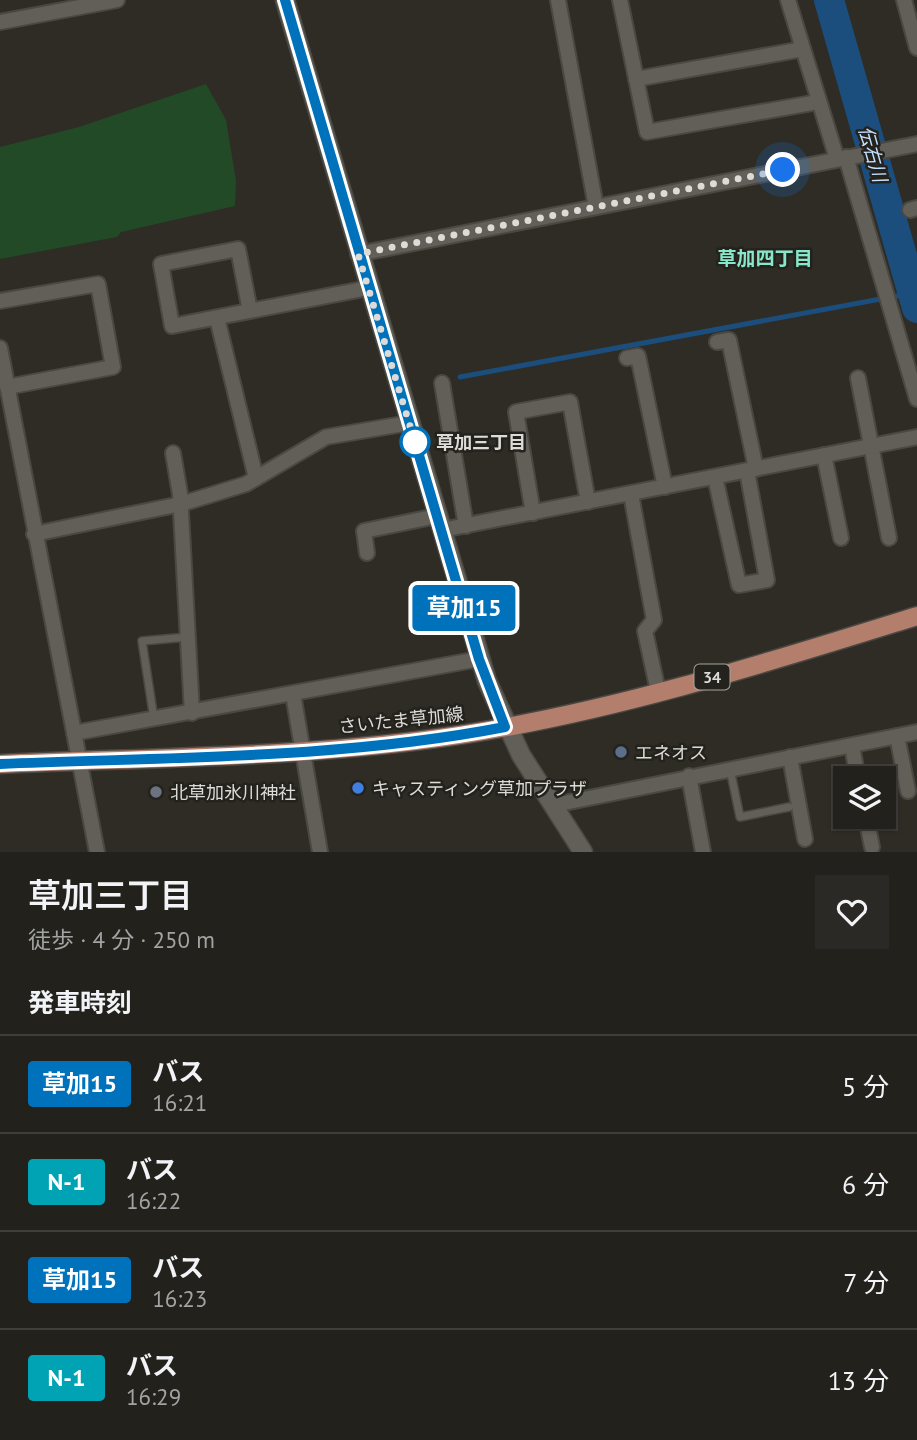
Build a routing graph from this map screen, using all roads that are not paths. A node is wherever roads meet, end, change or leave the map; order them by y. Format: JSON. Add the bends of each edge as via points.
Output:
{"nodes":[{"id":1,"x":117,"y":0,"type":"edge"},
{"id":2,"x":285,"y":0,"type":"edge"},
{"id":3,"x":558,"y":0,"type":"edge"},
{"id":4,"x":620,"y":0,"type":"edge"},
{"id":5,"x":788,"y":0,"type":"edge"},
{"id":6,"x":904,"y":0,"type":"edge"},
{"id":7,"x":0,"y":22,"type":"edge"},
{"id":8,"x":917,"y":44,"type":"edge"},
{"id":9,"x":803,"y":49,"type":"junction"},
{"id":10,"x":636,"y":79,"type":"junction"},
{"id":11,"x":818,"y":102,"type":"junction"},
{"id":12,"x":917,"y":144,"type":"edge"},
{"id":13,"x":845,"y":157,"type":"junction"},
{"id":14,"x":596,"y":207,"type":"junction"},
{"id":15,"x":358,"y":254,"type":"junction"},
{"id":16,"x":368,"y":287,"type":"junction"},
{"id":17,"x":0,"y":301,"type":"edge"},
{"id":18,"x":250,"y":311,"type":"junction"},
{"id":19,"x":217,"y":318,"type":"junction"},
{"id":20,"x":717,"y":342,"type":"dead end"},
{"id":21,"x":0,"y":348,"type":"edge"},
{"id":22,"x":627,"y":358,"type":"dead end"},
{"id":23,"x":858,"y":378,"type":"dead end"},
{"id":24,"x":442,"y":383,"type":"dead end"},
{"id":25,"x":7,"y":387,"type":"junction"},
{"id":26,"x":917,"y":399,"type":"edge"},
{"id":27,"x":409,"y":423,"type":"junction"},
{"id":28,"x":917,"y":437,"type":"edge"},
{"id":29,"x":871,"y":445,"type":"junction"},
{"id":30,"x":173,"y":453,"type":"dead end"},
{"id":31,"x":824,"y":455,"type":"junction"},
{"id":32,"x":752,"y":470,"type":"junction"},
{"id":33,"x":715,"y":477,"type":"junction"},
{"id":34,"x":256,"y":478,"type":"junction"},
{"id":35,"x":665,"y":487,"type":"junction"},
{"id":36,"x":631,"y":494,"type":"junction"},
{"id":37,"x":588,"y":502,"type":"junction"},
{"id":38,"x":181,"y":505,"type":"junction"},
{"id":39,"x":533,"y":513,"type":"junction"},
{"id":40,"x":439,"y":523,"type":"junction"},
{"id":41,"x":466,"y":526,"type":"junction"},
{"id":42,"x":34,"y":534,"type":"junction"},
{"id":43,"x":841,"y":538,"type":"dead end"},
{"id":44,"x":889,"y":538,"type":"dead end"},
{"id":45,"x":367,"y":553,"type":"dead end"},
{"id":46,"x":917,"y":616,"type":"edge"},
{"id":47,"x":188,"y":637,"type":"junction"},
{"id":48,"x":479,"y":659,"type":"junction"},
{"id":49,"x":658,"y":691,"type":"junction"},
{"id":50,"x":292,"y":694,"type":"junction"},
{"id":51,"x":192,"y":713,"type":"junction"},
{"id":52,"x":154,"y":720,"type":"junction"},
{"id":53,"x":505,"y":727,"type":"junction"},
{"id":54,"x":917,"y":732,"type":"edge"},
{"id":55,"x":74,"y":733,"type":"junction"},
{"id":56,"x":897,"y":736,"type":"junction"},
{"id":57,"x":852,"y":746,"type":"junction"},
{"id":58,"x":302,"y":751,"type":"junction"},
{"id":59,"x":790,"y":757,"type":"junction"},
{"id":60,"x":81,"y":760,"type":"junction"},
{"id":61,"x":0,"y":764,"type":"edge"},
{"id":62,"x":856,"y":766,"type":"edge"},
{"id":63,"x":730,"y":768,"type":"junction"},
{"id":64,"x":688,"y":776,"type":"junction"},
{"id":65,"x":908,"y":791,"type":"dead end"},
{"id":66,"x":554,"y":806,"type":"junction"},
{"id":67,"x":789,"y":807,"type":"dead end"},
{"id":68,"x":868,"y":829,"type":"edge"},
{"id":69,"x":805,"y":839,"type":"dead end"},
{"id":70,"x":872,"y":847,"type":"dead end"},
{"id":71,"x":97,"y":852,"type":"edge"},
{"id":72,"x":320,"y":852,"type":"edge"},
{"id":73,"x":583,"y":852,"type":"edge"},
{"id":74,"x":703,"y":852,"type":"edge"}],
"edges":[{"from":1,"to":7,"type":"street"},
{"from":2,"to":15,"type":"street"},
{"from":3,"to":14,"type":"street"},
{"from":4,"to":10,"type":"street"},
{"from":5,"to":9,"type":"street"},
{"from":6,"to":8,"type":"street"},
{"from":9,"to":10,"type":"street"},
{"from":9,"to":11,"type":"street"},
{"from":10,"to":11,"type":"street","via":[[647,132]]},
{"from":11,"to":13,"type":"street"},
{"from":12,"to":13,"type":"street"},
{"from":13,"to":14,"type":"street"},
{"from":13,"to":26,"type":"street"},
{"from":14,"to":15,"type":"street"},
{"from":15,"to":16,"type":"street"},
{"from":16,"to":18,"type":"street"},
{"from":16,"to":27,"type":"street"},
{"from":17,"to":25,"type":"street","via":[[99,284],[113,367]]},
{"from":18,"to":19,"type":"street"},
{"from":18,"to":19,"type":"street","via":[[238,249],[161,264],[172,326]]},
{"from":19,"to":34,"type":"street"},
{"from":20,"to":32,"type":"street","via":[[729,340]]},
{"from":21,"to":25,"type":"street"},
{"from":22,"to":35,"type":"street","via":[[638,356]]},
{"from":23,"to":29,"type":"street"},
{"from":24,"to":41,"type":"street"},
{"from":25,"to":42,"type":"street"},
{"from":27,"to":34,"type":"street","via":[[326,437]]},
{"from":27,"to":40,"type":"street"},
{"from":28,"to":29,"type":"street"},
{"from":29,"to":31,"type":"street"},
{"from":29,"to":44,"type":"street"},
{"from":30,"to":38,"type":"street"},
{"from":31,"to":32,"type":"street"},
{"from":31,"to":43,"type":"street"},
{"from":32,"to":33,"type":"street"},
{"from":32,"to":33,"type":"street","via":[[767,580],[739,585]]},
{"from":33,"to":35,"type":"street"},
{"from":34,"to":38,"type":"street"},
{"from":35,"to":36,"type":"street"},
{"from":36,"to":37,"type":"street"},
{"from":36,"to":49,"type":"street","via":[[654,620],[645,631]]},
{"from":37,"to":39,"type":"street"},
{"from":37,"to":39,"type":"street","via":[[570,402],[516,412]]},
{"from":38,"to":42,"type":"street"},
{"from":38,"to":47,"type":"street"},
{"from":39,"to":41,"type":"street"},
{"from":40,"to":41,"type":"street"},
{"from":40,"to":45,"type":"street","via":[[365,531]]},
{"from":40,"to":48,"type":"street"},
{"from":42,"to":55,"type":"street"},
{"from":46,"to":49,"type":"main road","name":"さいたま草加線","number":"34"},
{"from":47,"to":51,"type":"street"},
{"from":47,"to":52,"type":"lane","via":[[142,641]]},
{"from":48,"to":50,"type":"street"},
{"from":48,"to":53,"type":"street"},
{"from":49,"to":53,"type":"main road","name":"さいたま草加線","number":"34"},
{"from":50,"to":51,"type":"street"},
{"from":50,"to":58,"type":"street"},
{"from":51,"to":52,"type":"street"},
{"from":52,"to":55,"type":"street"},
{"from":53,"to":58,"type":"main road","name":"さいたま草加線","number":"34"},
{"from":53,"to":66,"type":"street"},
{"from":54,"to":56,"type":"street"},
{"from":55,"to":60,"type":"street"},
{"from":56,"to":57,"type":"street"},
{"from":56,"to":65,"type":"street"},
{"from":57,"to":59,"type":"street"},
{"from":57,"to":62,"type":"street"},
{"from":58,"to":60,"type":"main road","name":"さいたま草加線","number":"34"},
{"from":58,"to":72,"type":"street"},
{"from":59,"to":63,"type":"street"},
{"from":59,"to":69,"type":"street"},
{"from":60,"to":61,"type":"main road","name":"さいたま草加線","number":"34"},
{"from":60,"to":71,"type":"street"},
{"from":63,"to":64,"type":"street"},
{"from":63,"to":67,"type":"lane","via":[[740,817]]},
{"from":64,"to":66,"type":"street"},
{"from":64,"to":74,"type":"street"},
{"from":66,"to":73,"type":"street"},
{"from":68,"to":70,"type":"street"}]}
